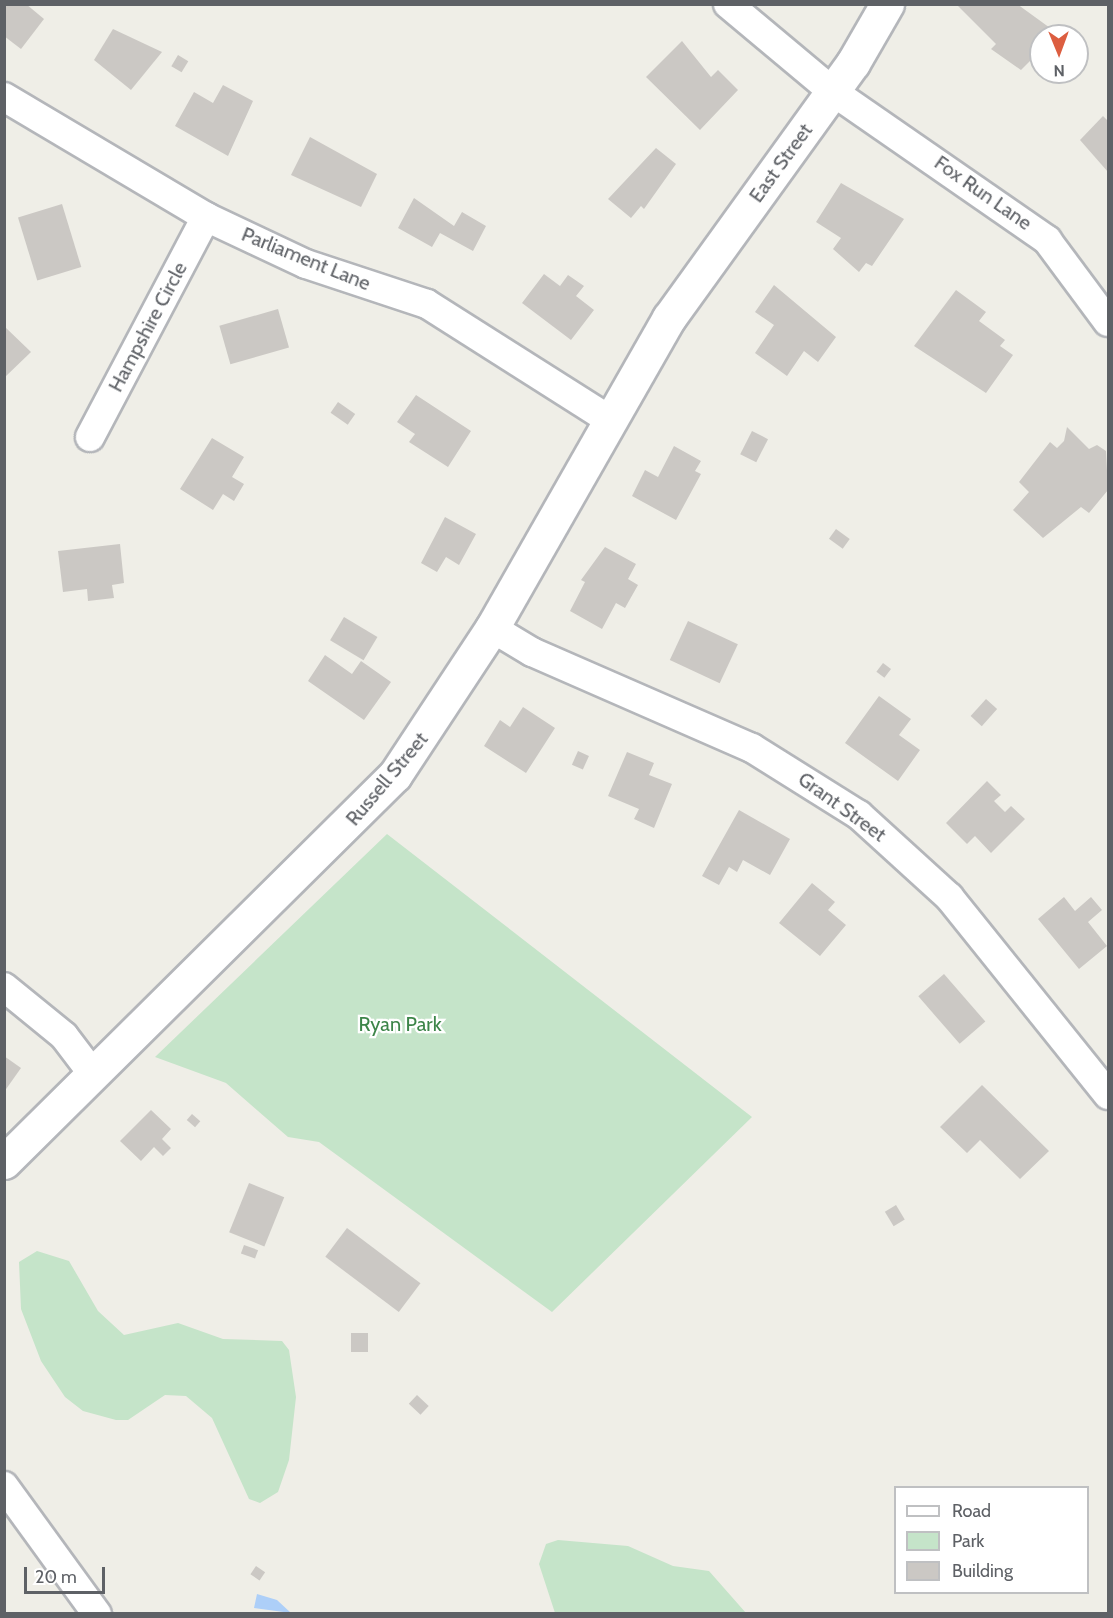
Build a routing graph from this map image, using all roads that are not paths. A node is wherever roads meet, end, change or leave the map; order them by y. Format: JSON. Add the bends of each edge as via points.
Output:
{"nodes":[{"id":1,"x":728,"y":4,"type":"edge"},
{"id":2,"x":887,"y":4,"type":"edge"},
{"id":3,"x":832,"y":91,"type":"junction"},
{"id":4,"x":4,"y":97,"type":"edge"},
{"id":5,"x":206,"y":217,"type":"junction"},
{"id":6,"x":669,"y":318,"type":"joint"},
{"id":7,"x":1108,"y":322,"type":"edge"},
{"id":8,"x":608,"y":419,"type":"junction"},
{"id":9,"x":90,"y":437,"type":"dead end"},
{"id":10,"x":492,"y":628,"type":"junction"},
{"id":11,"x":4,"y":987,"type":"edge"},
{"id":12,"x":93,"y":1074,"type":"junction"},
{"id":13,"x":1108,"y":1095,"type":"edge"},
{"id":14,"x":4,"y":1162,"type":"edge"},
{"id":15,"x":4,"y":1486,"type":"edge"},
{"id":16,"x":97,"y":1614,"type":"edge"}],
"edges":[{"from":1,"to":3,"type":"street","name":"Fox Run Lane"},
{"from":2,"to":3,"type":"street","name":"East Street"},
{"from":3,"to":6,"type":"street","name":"East Street"},
{"from":3,"to":7,"type":"street","name":"Fox Run Lane","via":[[1047,240]]},
{"from":4,"to":5,"type":"street","name":"Parliament Lane"},
{"from":5,"to":8,"type":"street","name":"Parliament Lane","via":[[306,264],[427,304]]},
{"from":5,"to":9,"type":"street","name":"Hampshire Circle"},
{"from":6,"to":8,"type":"street","name":"Russell Street"},
{"from":8,"to":10,"type":"street","name":"Russell Street"},
{"from":10,"to":12,"type":"street","name":"Russell Street","via":[[427,733],[376,797]]},
{"from":10,"to":13,"type":"street","name":"Grant Street","via":[[532,652],[752,748],[859,815],[949,897]]},
{"from":11,"to":12,"type":"street","via":[[64,1036]]},
{"from":12,"to":14,"type":"street","name":"Russell Street"},
{"from":15,"to":16,"type":"street"}]}
